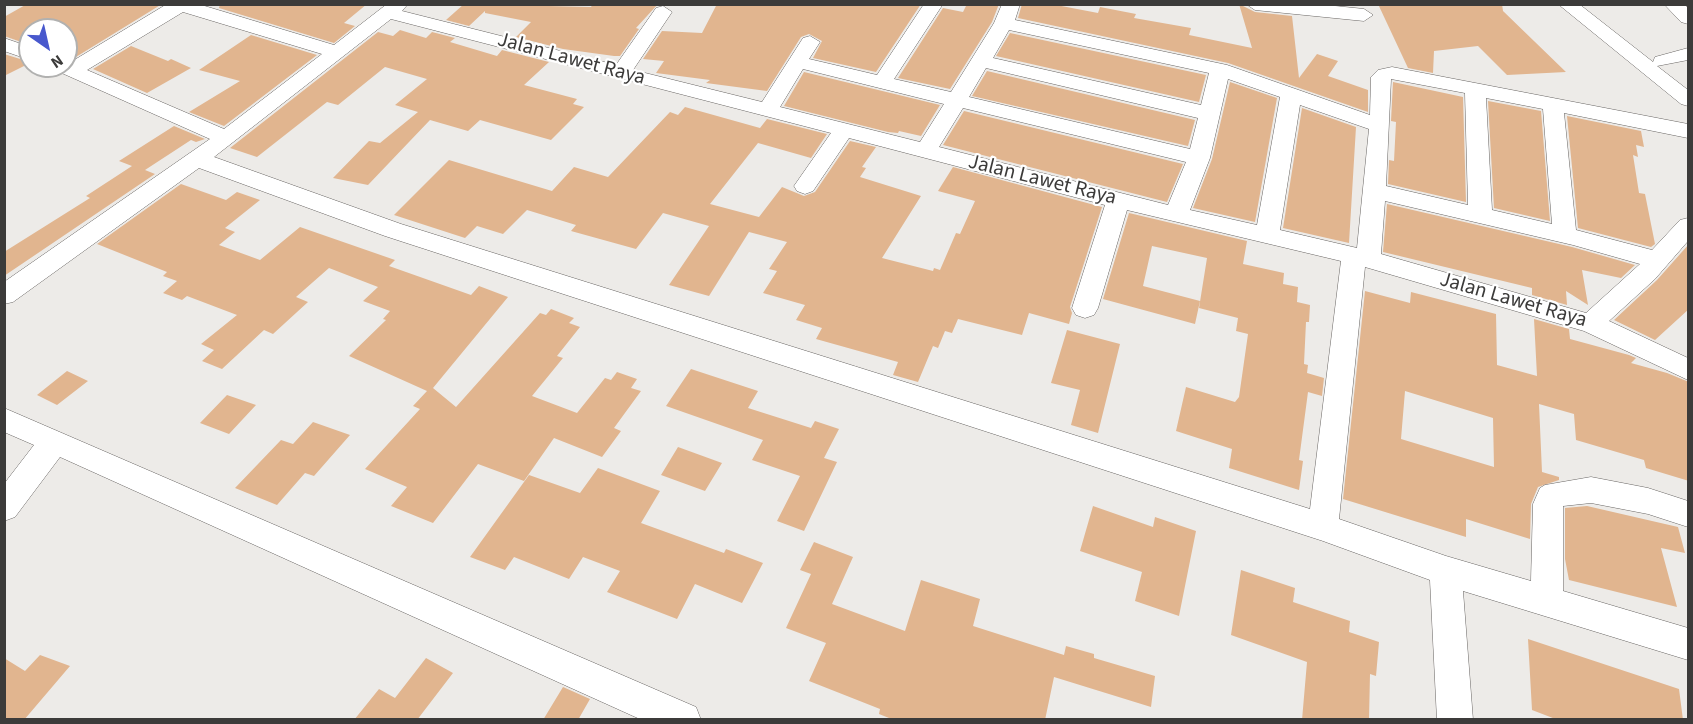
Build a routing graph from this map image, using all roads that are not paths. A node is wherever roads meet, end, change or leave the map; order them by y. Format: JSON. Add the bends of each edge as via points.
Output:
{"nodes":[{"id":1,"x":934,"y":4,"type":"edge"},
{"id":2,"x":1255,"y":4,"type":"edge"},
{"id":3,"x":1567,"y":4,"type":"edge"},
{"id":4,"x":1593,"y":4,"type":"edge"},
{"id":5,"x":1673,"y":4,"type":"edge"},
{"id":6,"x":180,"y":5,"type":"edge"},
{"id":7,"x":393,"y":9,"type":"edge"},
{"id":8,"x":663,"y":12,"type":"dead end"},
{"id":9,"x":1007,"y":14,"type":"edge"},
{"id":10,"x":1364,"y":15,"type":"dead end"},
{"id":11,"x":1689,"y":18,"type":"edge"},
{"id":12,"x":810,"y":42,"type":"dead end"},
{"id":13,"x":338,"y":52,"type":"junction"},
{"id":14,"x":1689,"y":54,"type":"edge"},
{"id":15,"x":981,"y":60,"type":"junction"},
{"id":16,"x":1662,"y":61,"type":"junction"},
{"id":17,"x":78,"y":62,"type":"edge"},
{"id":18,"x":797,"y":62,"type":"junction"},
{"id":19,"x":1220,"y":69,"type":"junction"},
{"id":20,"x":78,"y":73,"type":"edge"},
{"id":21,"x":621,"y":74,"type":"junction"},
{"id":22,"x":882,"y":82,"type":"junction"},
{"id":23,"x":1257,"y":83,"type":"junction"},
{"id":24,"x":1475,"y":90,"type":"junction"},
{"id":25,"x":1688,"y":94,"type":"edge"},
{"id":26,"x":1291,"y":95,"type":"junction"},
{"id":27,"x":957,"y":99,"type":"junction"},
{"id":28,"x":1248,"y":104,"type":"dead end"},
{"id":29,"x":1553,"y":105,"type":"junction"},
{"id":30,"x":767,"y":111,"type":"junction"},
{"id":31,"x":1210,"y":114,"type":"junction"},
{"id":32,"x":1380,"y":126,"type":"junction"},
{"id":33,"x":844,"y":130,"type":"junction"},
{"id":34,"x":1689,"y":131,"type":"edge"},
{"id":35,"x":226,"y":138,"type":"junction"},
{"id":36,"x":926,"y":151,"type":"junction"},
{"id":37,"x":1199,"y":158,"type":"junction"},
{"id":38,"x":197,"y":159,"type":"junction"},
{"id":39,"x":805,"y":186,"type":"dead end"},
{"id":40,"x":1374,"y":191,"type":"junction"},
{"id":41,"x":1118,"y":200,"type":"junction"},
{"id":42,"x":1176,"y":215,"type":"junction"},
{"id":43,"x":1480,"y":215,"type":"junction"},
{"id":44,"x":1689,"y":226,"type":"edge"},
{"id":45,"x":1267,"y":236,"type":"junction"},
{"id":46,"x":1565,"y":236,"type":"junction"},
{"id":47,"x":1361,"y":258,"type":"junction"},
{"id":48,"x":1657,"y":260,"type":"junction"},
{"id":49,"x":4,"y":295,"type":"edge"},
{"id":50,"x":1085,"y":308,"type":"dead end"},
{"id":51,"x":1592,"y":324,"type":"junction"},
{"id":52,"x":1689,"y":370,"type":"edge"},
{"id":53,"x":4,"y":419,"type":"edge"},
{"id":54,"x":54,"y":442,"type":"junction"},
{"id":55,"x":4,"y":508,"type":"edge"},
{"id":56,"x":1689,"y":514,"type":"edge"},
{"id":57,"x":1323,"y":526,"type":"junction"},
{"id":58,"x":1446,"y":571,"type":"junction"},
{"id":59,"x":1547,"y":602,"type":"junction"},
{"id":60,"x":1689,"y":644,"type":"edge"},
{"id":61,"x":683,"y":720,"type":"edge"},
{"id":62,"x":1455,"y":720,"type":"edge"}],
"edges":[{"from":1,"to":22,"type":"street"},
{"from":2,"to":10,"type":"street"},
{"from":3,"to":25,"type":"street"},
{"from":4,"to":16,"type":"street"},
{"from":5,"to":11,"type":"street"},
{"from":6,"to":13,"type":"street"},
{"from":6,"to":17,"type":"street"},
{"from":7,"to":13,"type":"street"},
{"from":7,"to":21,"type":"street","name":"Jalan Lawet Raya"},
{"from":8,"to":21,"type":"street"},
{"from":9,"to":15,"type":"street"},
{"from":9,"to":19,"type":"street"},
{"from":12,"to":18,"type":"street"},
{"from":13,"to":35,"type":"street"},
{"from":14,"to":16,"type":"street"},
{"from":15,"to":27,"type":"street"},
{"from":15,"to":31,"type":"street"},
{"from":16,"to":25,"type":"street"},
{"from":18,"to":22,"type":"street"},
{"from":18,"to":30,"type":"street"},
{"from":19,"to":23,"type":"street"},
{"from":19,"to":31,"type":"street"},
{"from":20,"to":35,"type":"street"},
{"from":21,"to":30,"type":"street","name":"Jalan Lawet Raya"},
{"from":22,"to":27,"type":"street"},
{"from":23,"to":26,"type":"street"},
{"from":23,"to":28,"type":"street"},
{"from":24,"to":29,"type":"street"},
{"from":24,"to":32,"type":"street","via":[[1385,74]]},
{"from":24,"to":43,"type":"street"},
{"from":26,"to":32,"type":"street"},
{"from":26,"to":45,"type":"street"},
{"from":27,"to":36,"type":"street"},
{"from":27,"to":37,"type":"street"},
{"from":29,"to":34,"type":"street"},
{"from":29,"to":46,"type":"street"},
{"from":30,"to":33,"type":"street","name":"Jalan Lawet Raya"},
{"from":31,"to":37,"type":"street"},
{"from":32,"to":40,"type":"street"},
{"from":33,"to":36,"type":"street","name":"Jalan Lawet Raya"},
{"from":33,"to":39,"type":"street"},
{"from":35,"to":38,"type":"street"},
{"from":36,"to":41,"type":"street","name":"Jalan Lawet Raya"},
{"from":37,"to":42,"type":"street"},
{"from":38,"to":49,"type":"street"},
{"from":38,"to":57,"type":"street","via":[[405,234]]},
{"from":40,"to":43,"type":"street"},
{"from":40,"to":47,"type":"street"},
{"from":41,"to":42,"type":"street","name":"Jalan Lawet Raya"},
{"from":41,"to":50,"type":"street"},
{"from":42,"to":45,"type":"street","name":"Jalan Lawet Raya"},
{"from":43,"to":46,"type":"street"},
{"from":44,"to":48,"type":"street"},
{"from":45,"to":47,"type":"street","name":"Jalan Lawet Raya"},
{"from":46,"to":48,"type":"street"},
{"from":47,"to":51,"type":"street","name":"Jalan Lawet Raya"},
{"from":47,"to":57,"type":"street"},
{"from":48,"to":51,"type":"street"},
{"from":51,"to":52,"type":"street","name":"Jalan Lawet Raya"},
{"from":53,"to":54,"type":"street"},
{"from":54,"to":55,"type":"street"},
{"from":54,"to":61,"type":"street"},
{"from":56,"to":59,"type":"street","via":[[1591,490],[1551,497]]},
{"from":57,"to":58,"type":"street"},
{"from":58,"to":59,"type":"street"},
{"from":58,"to":62,"type":"street"},
{"from":59,"to":60,"type":"street"}]}
